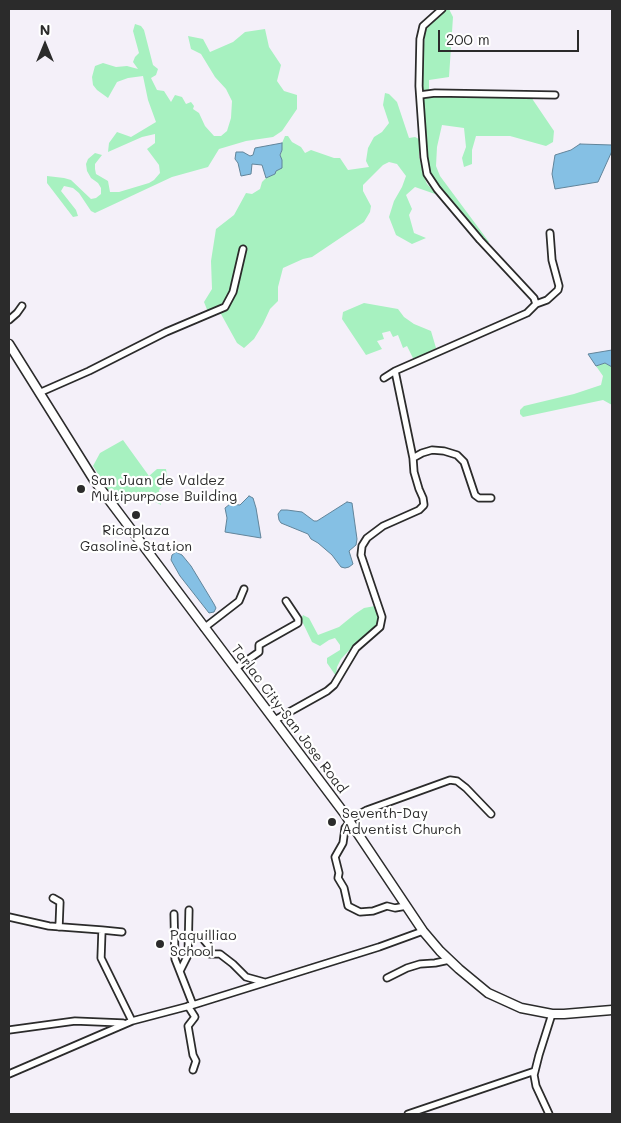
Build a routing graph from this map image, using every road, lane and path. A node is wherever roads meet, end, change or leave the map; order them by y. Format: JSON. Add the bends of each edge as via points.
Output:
{"nodes":[{"id":1,"x":447,"y":9,"type":"edge"},
{"id":2,"x":441,"y":10,"type":"edge"},
{"id":3,"x":555,"y":95,"type":"dead end"},
{"id":4,"x":420,"y":96,"type":"junction"},
{"id":5,"x":550,"y":233,"type":"dead end"},
{"id":6,"x":243,"y":249,"type":"dead end"},
{"id":7,"x":536,"y":304,"type":"junction"},
{"id":8,"x":22,"y":306,"type":"dead end"},
{"id":9,"x":9,"y":320,"type":"edge"},
{"id":10,"x":9,"y":344,"type":"edge"},
{"id":11,"x":395,"y":371,"type":"junction"},
{"id":12,"x":384,"y":378,"type":"dead end"},
{"id":13,"x":39,"y":393,"type":"junction"},
{"id":14,"x":413,"y":458,"type":"junction"},
{"id":15,"x":491,"y":498,"type":"dead end"},
{"id":16,"x":244,"y":589,"type":"dead end"},
{"id":17,"x":286,"y":601,"type":"dead end"},
{"id":18,"x":204,"y":628,"type":"junction"},
{"id":19,"x":236,"y":668,"type":"junction"},
{"id":20,"x":275,"y":720,"type":"junction"},
{"id":21,"x":491,"y":814,"type":"dead end"},
{"id":22,"x":350,"y":821,"type":"junction"},
{"id":23,"x":53,"y":898,"type":"dead end"},
{"id":24,"x":406,"y":906,"type":"junction"},
{"id":25,"x":189,"y":910,"type":"dead end"},
{"id":26,"x":174,"y":914,"type":"dead end"},
{"id":27,"x":9,"y":917,"type":"edge"},
{"id":28,"x":59,"y":927,"type":"junction"},
{"id":29,"x":102,"y":930,"type":"junction"},
{"id":30,"x":423,"y":931,"type":"junction"},
{"id":31,"x":122,"y":932,"type":"dead end"},
{"id":32,"x":203,"y":940,"type":"dead end"},
{"id":33,"x":449,"y":960,"type":"junction"},
{"id":34,"x":180,"y":971,"type":"junction"},
{"id":35,"x":387,"y":978,"type":"dead end"},
{"id":36,"x":264,"y":982,"type":"junction"},
{"id":37,"x":190,"y":1005,"type":"junction"},
{"id":38,"x":612,"y":1010,"type":"edge"},
{"id":39,"x":552,"y":1014,"type":"junction"},
{"id":40,"x":129,"y":1022,"type":"junction"},
{"id":41,"x":9,"y":1030,"type":"edge"},
{"id":42,"x":193,"y":1070,"type":"dead end"},
{"id":43,"x":535,"y":1070,"type":"junction"},
{"id":44,"x":9,"y":1074,"type":"edge"},
{"id":45,"x":408,"y":1114,"type":"edge"},
{"id":46,"x":549,"y":1114,"type":"edge"}],
"edges":[{"from":1,"to":2,"type":"street"},
{"from":2,"to":4,"type":"street","via":[[426,23],[421,34]]},
{"from":3,"to":4,"type":"street","via":[[435,93]]},
{"from":4,"to":7,"type":"street","via":[[428,178]]},
{"from":5,"to":7,"type":"street","via":[[552,260],[559,286],[547,300]]},
{"from":6,"to":13,"type":"street","via":[[225,307]]},
{"from":7,"to":11,"type":"street","via":[[527,313]]},
{"from":8,"to":9,"type":"street"},
{"from":10,"to":13,"type":"main road","name":"Tarlac City-San Jose Road"},
{"from":11,"to":12,"type":"street"},
{"from":11,"to":14,"type":"street"},
{"from":13,"to":18,"type":"main road","name":"Tarlac City-San Jose Road","via":[[90,476]]},
{"from":14,"to":15,"type":"street","via":[[432,450],[457,455],[464,462],[475,495]]},
{"from":14,"to":20,"type":"street","via":[[424,505],[383,526],[367,538],[361,549],[382,625],[356,648],[334,685]]},
{"from":16,"to":18,"type":"street","via":[[240,599]]},
{"from":17,"to":19,"type":"street","via":[[298,623],[258,645],[259,652]]},
{"from":18,"to":19,"type":"main road","name":"Tarlac City-San Jose Road"},
{"from":19,"to":20,"type":"main road","name":"Tarlac City-San Jose Road"},
{"from":20,"to":22,"type":"main road","name":"Tarlac City-San Jose Road"},
{"from":21,"to":22,"type":"street","via":[[466,788],[450,780],[367,810]]},
{"from":22,"to":24,"type":"main road","name":"Tarlac City-San Jose Road"},
{"from":22,"to":24,"type":"street","via":[[335,857],[348,906],[360,912]]},
{"from":23,"to":28,"type":"street","via":[[60,902]]},
{"from":24,"to":30,"type":"main road","name":"Tarlac City-San Jose Road"},
{"from":25,"to":34,"type":"street","via":[[188,955]]},
{"from":26,"to":34,"type":"street","via":[[175,959]]},
{"from":27,"to":28,"type":"street"},
{"from":28,"to":29,"type":"street"},
{"from":29,"to":31,"type":"street"},
{"from":29,"to":40,"type":"street","via":[[101,958]]},
{"from":30,"to":33,"type":"main road","name":"Tarlac City-San Jose Road"},
{"from":30,"to":36,"type":"street"},
{"from":32,"to":36,"type":"street","via":[[209,946],[210,954],[220,954],[246,977]]},
{"from":33,"to":35,"type":"street","via":[[420,964]]},
{"from":33,"to":39,"type":"main road","name":"Tarlac City-San Jose Road","via":[[493,996],[521,1008]]},
{"from":34,"to":37,"type":"street"},
{"from":36,"to":37,"type":"street"},
{"from":37,"to":40,"type":"street"},
{"from":37,"to":42,"type":"street","via":[[195,1017],[188,1026],[196,1061]]},
{"from":38,"to":39,"type":"main road","name":"Tarlac City-San Jose Road"},
{"from":39,"to":43,"type":"street"},
{"from":40,"to":41,"type":"street","via":[[75,1021]]},
{"from":40,"to":44,"type":"street"},
{"from":43,"to":45,"type":"street"},
{"from":43,"to":46,"type":"street","via":[[536,1086]]}]}
